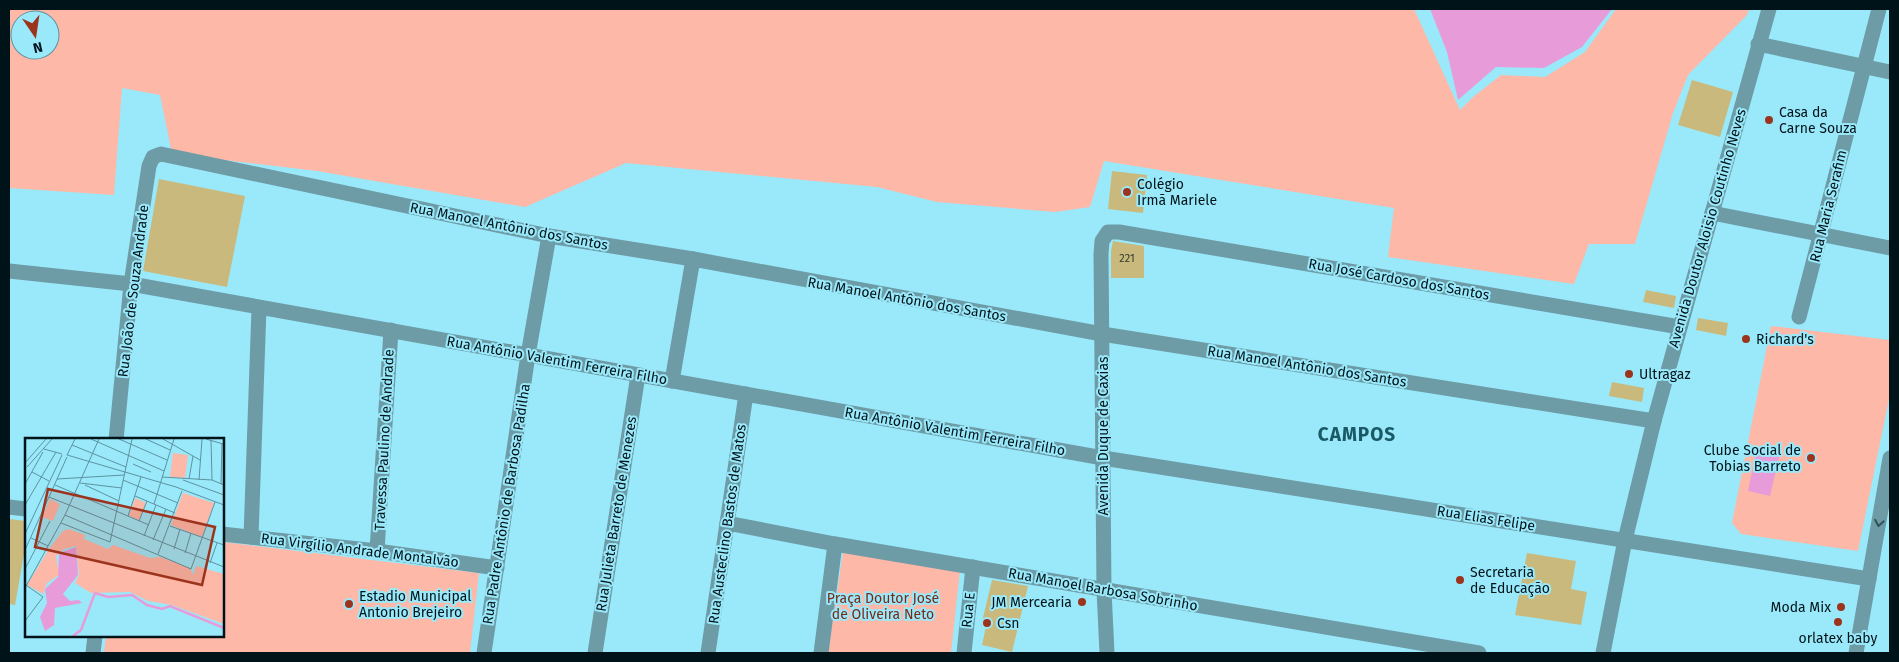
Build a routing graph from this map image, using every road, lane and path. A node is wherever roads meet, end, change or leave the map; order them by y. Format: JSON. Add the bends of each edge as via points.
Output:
{"nodes":[{"id":1,"x":1769,"y":9,"type":"edge"},
{"id":2,"x":1879,"y":9,"type":"edge"},
{"id":3,"x":1758,"y":44,"type":"junction"},
{"id":4,"x":1864,"y":67,"type":"junction"},
{"id":5,"x":1890,"y":72,"type":"edge"},
{"id":6,"x":165,"y":154,"type":"joint"},
{"id":7,"x":1712,"y":213,"type":"junction"},
{"id":8,"x":1118,"y":232,"type":"joint"},
{"id":9,"x":1820,"y":235,"type":"junction"},
{"id":10,"x":549,"y":236,"type":"junction"},
{"id":11,"x":1890,"y":248,"type":"edge"},
{"id":12,"x":693,"y":259,"type":"junction"},
{"id":13,"x":9,"y":271,"type":"edge"},
{"id":14,"x":131,"y":284,"type":"junction"},
{"id":15,"x":259,"y":308,"type":"junction"},
{"id":16,"x":1799,"y":317,"type":"dead end"},
{"id":17,"x":1680,"y":327,"type":"junction"},
{"id":18,"x":391,"y":330,"type":"junction"},
{"id":19,"x":1102,"y":334,"type":"junction"},
{"id":20,"x":528,"y":355,"type":"junction"},
{"id":21,"x":638,"y":375,"type":"junction"},
{"id":22,"x":672,"y":381,"type":"junction"},
{"id":23,"x":746,"y":394,"type":"junction"},
{"id":24,"x":1654,"y":421,"type":"junction"},
{"id":25,"x":116,"y":438,"type":"edge"},
{"id":26,"x":1103,"y":458,"type":"junction"},
{"id":27,"x":1890,"y":458,"type":"edge"},
{"id":28,"x":9,"y":507,"type":"edge"},
{"id":29,"x":25,"y":509,"type":"edge"},
{"id":30,"x":727,"y":523,"type":"junction"},
{"id":31,"x":224,"y":534,"type":"edge"},
{"id":32,"x":251,"y":537,"type":"junction"},
{"id":33,"x":1625,"y":540,"type":"junction"},
{"id":34,"x":835,"y":544,"type":"junction"},
{"id":35,"x":378,"y":551,"type":"junction"},
{"id":36,"x":973,"y":567,"type":"junction"},
{"id":37,"x":496,"y":568,"type":"junction"},
{"id":38,"x":1869,"y":579,"type":"junction"},
{"id":39,"x":1104,"y":590,"type":"junction"},
{"id":40,"x":95,"y":637,"type":"edge"},
{"id":41,"x":93,"y":653,"type":"edge"},
{"id":42,"x":484,"y":653,"type":"edge"},
{"id":43,"x":595,"y":653,"type":"edge"},
{"id":44,"x":708,"y":653,"type":"edge"},
{"id":45,"x":822,"y":653,"type":"edge"},
{"id":46,"x":964,"y":653,"type":"edge"},
{"id":47,"x":1107,"y":653,"type":"edge"},
{"id":48,"x":1479,"y":653,"type":"edge"},
{"id":49,"x":1603,"y":653,"type":"edge"},
{"id":50,"x":1856,"y":653,"type":"edge"}],
"edges":[{"from":1,"to":3,"type":"street","name":"Avenida Doutor Aloisio Coutinho Neves"},
{"from":2,"to":4,"type":"street","name":"Rua Maria Serafim"},
{"from":3,"to":4,"type":"street"},
{"from":3,"to":7,"type":"street","name":"Avenida Doutor Aloisio Coutinho Neves"},
{"from":4,"to":5,"type":"street"},
{"from":4,"to":9,"type":"street","name":"Rua Maria Serafim"},
{"from":6,"to":10,"type":"street","name":"Rua Manoel Antônio dos Santos"},
{"from":6,"to":14,"type":"street","name":"Rua João de Souza Andrade","via":[[153,158],[149,166]]},
{"from":7,"to":9,"type":"street"},
{"from":7,"to":17,"type":"street","name":"Avenida Doutor Aloisio Coutinho Neves"},
{"from":8,"to":17,"type":"street","name":"Rua José Cardoso dos Santos"},
{"from":8,"to":19,"type":"street","name":"Avenida Duque de Caxias","via":[[1108,232],[1102,241]]},
{"from":9,"to":11,"type":"street"},
{"from":9,"to":16,"type":"street","name":"Rua Maria Serafim"},
{"from":10,"to":12,"type":"street","name":"Rua Manoel Antônio dos Santos"},
{"from":10,"to":20,"type":"street","name":"Rua Padre Antônio de Barbosa Padilha"},
{"from":12,"to":19,"type":"street","name":"Rua Manoel Antônio dos Santos"},
{"from":12,"to":22,"type":"street"},
{"from":13,"to":14,"type":"street","name":"Rua Antônio Valentim Ferreira Filho"},
{"from":14,"to":15,"type":"street","name":"Rua Antônio Valentim Ferreira Filho"},
{"from":14,"to":25,"type":"street","name":"Rua João de Souza Andrade"},
{"from":15,"to":18,"type":"street","name":"Rua Antônio Valentim Ferreira Filho"},
{"from":15,"to":32,"type":"street"},
{"from":17,"to":24,"type":"street","name":"Avenida Doutor Aloisio Coutinho Neves"},
{"from":18,"to":20,"type":"street","name":"Rua Antônio Valentim Ferreira Filho"},
{"from":18,"to":35,"type":"street","name":"Travessa Paulino de Andrade"},
{"from":19,"to":24,"type":"street","name":"Rua Manoel Antônio dos Santos"},
{"from":19,"to":26,"type":"street","name":"Avenida Duque de Caxias"},
{"from":20,"to":21,"type":"street","name":"Rua Antônio Valentim Ferreira Filho"},
{"from":20,"to":37,"type":"street","name":"Rua Padre Antônio de Barbosa Padilha"},
{"from":21,"to":22,"type":"street","name":"Rua Antônio Valentim Ferreira Filho"},
{"from":21,"to":43,"type":"street","name":"Rua Julieta Barreto de Menezes"},
{"from":22,"to":23,"type":"street","name":"Rua Antônio Valentim Ferreira Filho"},
{"from":23,"to":26,"type":"street","name":"Rua Antônio Valentim Ferreira Filho"},
{"from":23,"to":30,"type":"street","name":"Rua Austeclino Bastos de Matos"},
{"from":24,"to":33,"type":"street","name":"Avenida Doutor Aloisio Coutinho Neves"},
{"from":26,"to":33,"type":"street","name":"Rua Elias Felipe"},
{"from":26,"to":39,"type":"street","name":"Avenida Duque de Caxias"},
{"from":27,"to":38,"type":"street","one_way":true},
{"from":28,"to":29,"type":"street"},
{"from":30,"to":34,"type":"street","name":"Rua Manoel Barbosa Sobrinho"},
{"from":30,"to":44,"type":"street","name":"Rua Austeclino Bastos de Matos"},
{"from":31,"to":32,"type":"street","name":"Rua Virgílio Andrade Montalvão"},
{"from":32,"to":35,"type":"street","name":"Rua Virgílio Andrade Montalvão"},
{"from":33,"to":38,"type":"street","name":"Rua Elias Felipe"},
{"from":33,"to":49,"type":"street","name":"Avenida Doutor Aloisio Coutinho Neves"},
{"from":34,"to":36,"type":"street","name":"Rua Manoel Barbosa Sobrinho"},
{"from":34,"to":45,"type":"street"},
{"from":35,"to":37,"type":"street","name":"Rua Virgílio Andrade Montalvão"},
{"from":36,"to":39,"type":"street","name":"Rua Manoel Barbosa Sobrinho"},
{"from":36,"to":46,"type":"street","name":"Rua E"},
{"from":37,"to":42,"type":"street","name":"Rua Padre Antônio de Barbosa Padilha"},
{"from":38,"to":50,"type":"street"},
{"from":39,"to":47,"type":"street","name":"Avenida Duque de Caxias"},
{"from":39,"to":48,"type":"street","name":"Rua Manoel Barbosa Sobrinho"},
{"from":40,"to":41,"type":"street"}]}
